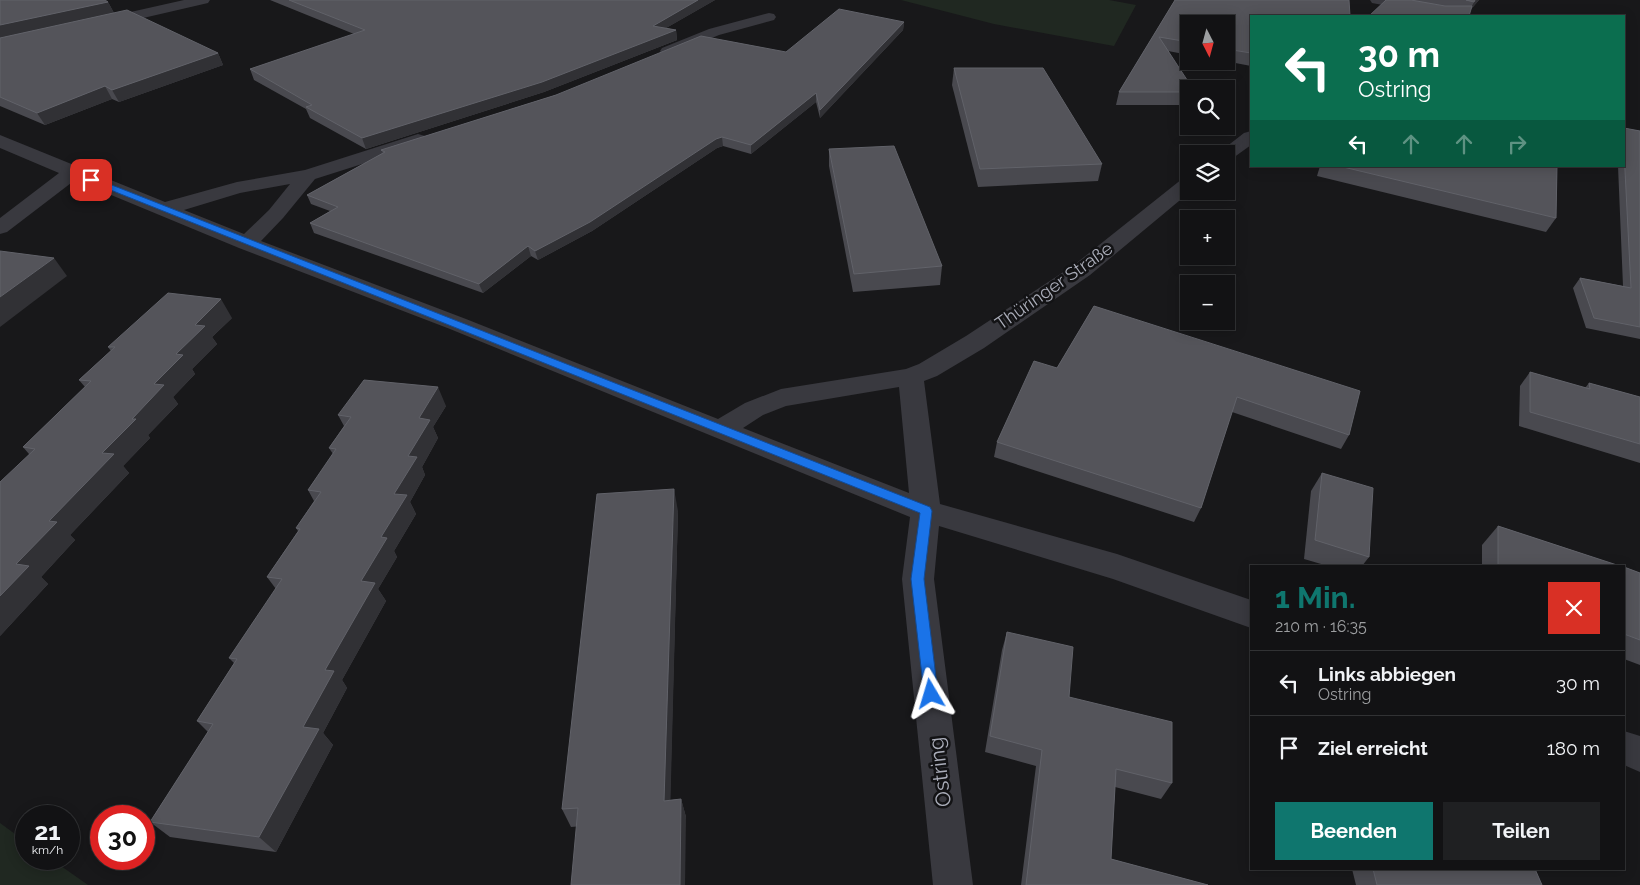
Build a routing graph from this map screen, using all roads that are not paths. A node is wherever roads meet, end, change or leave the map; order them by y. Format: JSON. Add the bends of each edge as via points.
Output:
{"nodes":[{"id":1,"x":203,"y":0,"type":"edge"},
{"id":2,"x":1384,"y":1,"type":"edge"},
{"id":3,"x":1406,"y":5,"type":"edge"},
{"id":4,"x":105,"y":6,"type":"edge"},
{"id":5,"x":768,"y":17,"type":"dead end"},
{"id":6,"x":109,"y":21,"type":"junction"},
{"id":7,"x":84,"y":26,"type":"edge"},
{"id":8,"x":651,"y":58,"type":"edge"},
{"id":9,"x":433,"y":135,"type":"edge"},
{"id":10,"x":1250,"y":138,"type":"edge"},
{"id":11,"x":0,"y":141,"type":"edge"},
{"id":12,"x":1235,"y":148,"type":"edge"},
{"id":13,"x":73,"y":172,"type":"junction"},
{"id":14,"x":308,"y":176,"type":"junction"},
{"id":15,"x":1180,"y":190,"type":"edge"},
{"id":16,"x":164,"y":209,"type":"junction"},
{"id":17,"x":0,"y":228,"type":"edge"},
{"id":18,"x":247,"y":243,"type":"junction"},
{"id":19,"x":911,"y":377,"type":"junction"},
{"id":20,"x":720,"y":430,"type":"junction"},
{"id":21,"x":926,"y":511,"type":"junction"},
{"id":22,"x":1250,"y":614,"type":"edge"},
{"id":23,"x":1625,"y":748,"type":"edge"},
{"id":24,"x":1640,"y":754,"type":"edge"},
{"id":25,"x":953,"y":885,"type":"edge"}],
"edges":[{"from":1,"to":6,"type":"street"},
{"from":2,"to":3,"type":"street"},
{"from":4,"to":6,"type":"street"},
{"from":5,"to":8,"type":"street","via":[[714,32]]},
{"from":6,"to":7,"type":"street"},
{"from":9,"to":14,"type":"street"},
{"from":10,"to":12,"type":"street"},
{"from":11,"to":13,"type":"street"},
{"from":13,"to":16,"type":"street"},
{"from":13,"to":17,"type":"street"},
{"from":14,"to":16,"type":"street","via":[[238,188]]},
{"from":14,"to":18,"type":"street"},
{"from":15,"to":19,"type":"street","name":"Thüringer Straße","via":[[1082,270],[975,342]]},
{"from":16,"to":18,"type":"street"},
{"from":18,"to":20,"type":"street"},
{"from":19,"to":20,"type":"street","name":"Thüringer Straße","via":[[781,398],[754,409]]},
{"from":19,"to":21,"type":"street"},
{"from":20,"to":21,"type":"street"},
{"from":21,"to":22,"type":"street","via":[[1117,567]]},
{"from":21,"to":25,"type":"street","name":"Ostring","via":[[918,579]]},
{"from":23,"to":24,"type":"street"}]}
